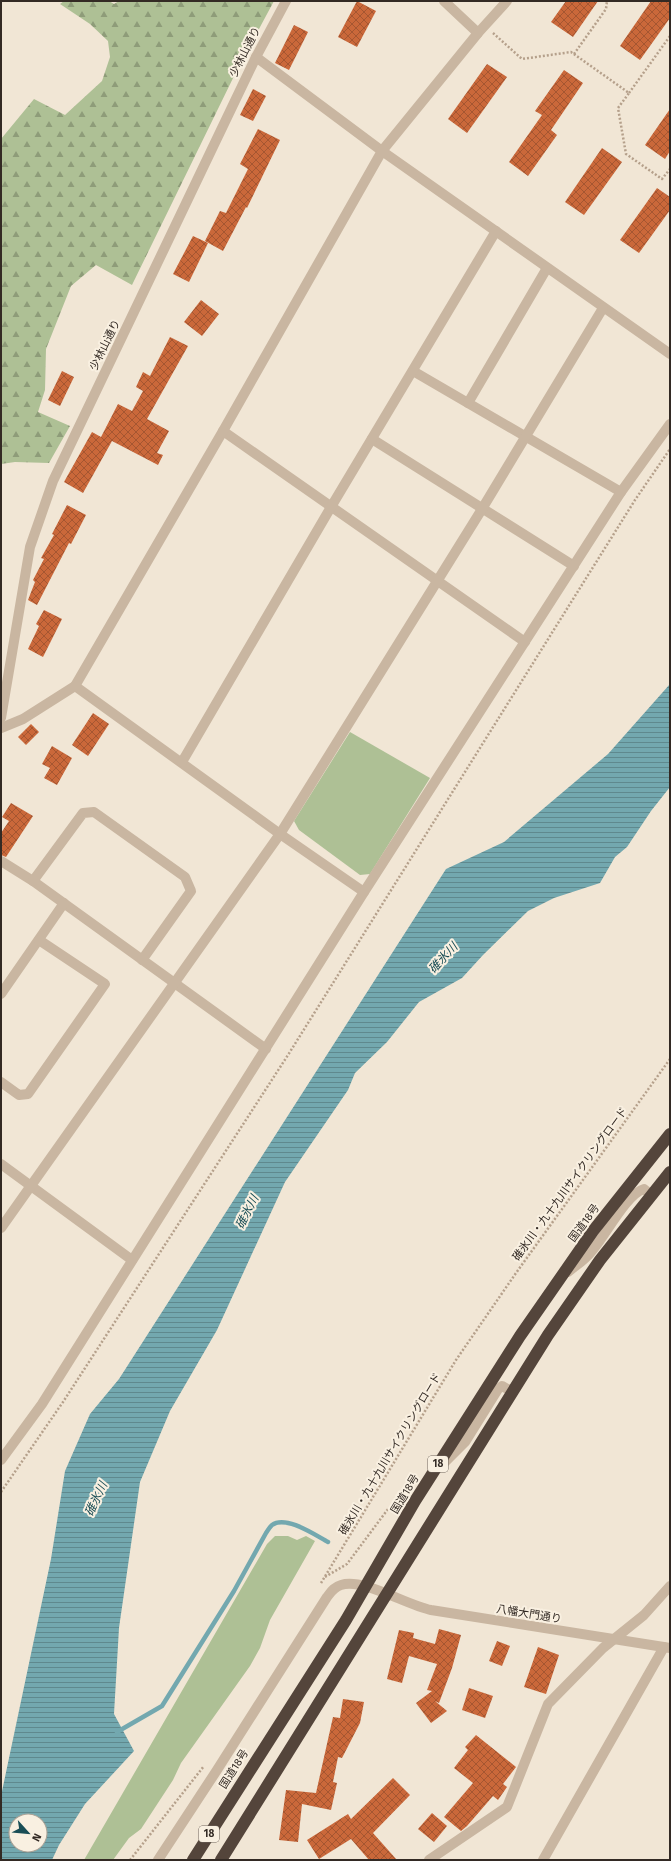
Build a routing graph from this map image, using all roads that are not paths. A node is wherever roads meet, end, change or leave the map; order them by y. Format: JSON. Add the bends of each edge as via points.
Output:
{"nodes":[{"id":1,"x":286,"y":1,"type":"edge"},
{"id":2,"x":444,"y":1,"type":"edge"},
{"id":3,"x":507,"y":1,"type":"edge"},
{"id":4,"x":482,"y":30,"type":"junction"},
{"id":5,"x":256,"y":57,"type":"junction"},
{"id":6,"x":382,"y":150,"type":"junction"},
{"id":7,"x":496,"y":231,"type":"junction"},
{"id":8,"x":547,"y":268,"type":"junction"},
{"id":9,"x":603,"y":308,"type":"junction"},
{"id":10,"x":670,"y":354,"type":"edge"},
{"id":11,"x":413,"y":371,"type":"junction"},
{"id":12,"x":468,"y":403,"type":"junction"},
{"id":13,"x":670,"y":424,"type":"edge"},
{"id":14,"x":222,"y":431,"type":"junction"},
{"id":15,"x":524,"y":437,"type":"junction"},
{"id":16,"x":372,"y":439,"type":"junction"},
{"id":17,"x":621,"y":492,"type":"junction"},
{"id":18,"x":331,"y":507,"type":"junction"},
{"id":19,"x":482,"y":509,"type":"junction"},
{"id":20,"x":574,"y":566,"type":"junction"},
{"id":21,"x":436,"y":581,"type":"junction"},
{"id":22,"x":525,"y":642,"type":"junction"},
{"id":23,"x":75,"y":686,"type":"junction"},
{"id":24,"x":1,"y":718,"type":"edge"},
{"id":25,"x":1,"y":728,"type":"edge"},
{"id":26,"x":182,"y":762,"type":"junction"},
{"id":27,"x":280,"y":834,"type":"junction"},
{"id":28,"x":1,"y":861,"type":"edge"},
{"id":29,"x":33,"y":881,"type":"junction"},
{"id":30,"x":364,"y":892,"type":"junction"},
{"id":31,"x":64,"y":903,"type":"junction"},
{"id":32,"x":39,"y":940,"type":"junction"},
{"id":33,"x":142,"y":960,"type":"junction"},
{"id":34,"x":175,"y":983,"type":"junction"},
{"id":35,"x":1,"y":994,"type":"edge"},
{"id":36,"x":266,"y":1049,"type":"junction"},
{"id":37,"x":1,"y":1082,"type":"edge"},
{"id":38,"x":670,"y":1134,"type":"edge"},
{"id":39,"x":1,"y":1164,"type":"edge"},
{"id":40,"x":670,"y":1172,"type":"edge"},
{"id":41,"x":32,"y":1186,"type":"junction"},
{"id":42,"x":651,"y":1195,"type":"junction"},
{"id":43,"x":1,"y":1228,"type":"edge"},
{"id":44,"x":132,"y":1260,"type":"junction"},
{"id":45,"x":559,"y":1280,"type":"junction"},
{"id":46,"x":513,"y":1392,"type":"junction"},
{"id":47,"x":1,"y":1460,"type":"edge"},
{"id":48,"x":431,"y":1476,"type":"junction"},
{"id":49,"x":365,"y":1586,"type":"junction"},
{"id":50,"x":670,"y":1586,"type":"edge"},
{"id":51,"x":388,"y":1594,"type":"junction"},
{"id":52,"x":616,"y":1638,"type":"junction"},
{"id":53,"x":667,"y":1647,"type":"edge"},
{"id":54,"x":158,"y":1860,"type":"edge"},
{"id":55,"x":193,"y":1860,"type":"edge"},
{"id":56,"x":221,"y":1860,"type":"edge"},
{"id":57,"x":430,"y":1860,"type":"edge"},
{"id":58,"x":543,"y":1860,"type":"edge"}],
"edges":[{"from":1,"to":5,"type":"street","name":"少林山通り"},
{"from":2,"to":4,"type":"street"},
{"from":3,"to":4,"type":"street"},
{"from":4,"to":6,"type":"street"},
{"from":5,"to":6,"type":"street"},
{"from":5,"to":24,"type":"street","name":"少林山通り","via":[[53,481],[30,547]]},
{"from":6,"to":7,"type":"street"},
{"from":6,"to":14,"type":"street"},
{"from":7,"to":8,"type":"street"},
{"from":7,"to":11,"type":"street"},
{"from":8,"to":9,"type":"street"},
{"from":8,"to":12,"type":"street"},
{"from":9,"to":10,"type":"street"},
{"from":9,"to":15,"type":"street"},
{"from":11,"to":12,"type":"street"},
{"from":11,"to":16,"type":"street"},
{"from":12,"to":15,"type":"street"},
{"from":13,"to":17,"type":"street"},
{"from":14,"to":18,"type":"street"},
{"from":14,"to":23,"type":"street"},
{"from":15,"to":17,"type":"street"},
{"from":15,"to":19,"type":"street"},
{"from":16,"to":18,"type":"street"},
{"from":16,"to":19,"type":"street"},
{"from":17,"to":20,"type":"street"},
{"from":18,"to":21,"type":"street"},
{"from":18,"to":26,"type":"street"},
{"from":19,"to":20,"type":"street"},
{"from":19,"to":21,"type":"street"},
{"from":20,"to":22,"type":"street"},
{"from":21,"to":22,"type":"street"},
{"from":21,"to":27,"type":"street"},
{"from":22,"to":30,"type":"street"},
{"from":23,"to":25,"type":"street","via":[[23,719]]},
{"from":23,"to":26,"type":"street"},
{"from":26,"to":27,"type":"street"},
{"from":27,"to":30,"type":"street"},
{"from":27,"to":34,"type":"street"},
{"from":28,"to":29,"type":"street"},
{"from":29,"to":31,"type":"street"},
{"from":29,"to":33,"type":"street","via":[[83,813],[94,812],[185,877],[191,890]]},
{"from":30,"to":36,"type":"street"},
{"from":31,"to":32,"type":"street"},
{"from":31,"to":33,"type":"street"},
{"from":32,"to":35,"type":"street"},
{"from":32,"to":37,"type":"street","via":[[104,984],[28,1094],[19,1095]]},
{"from":33,"to":34,"type":"street"},
{"from":34,"to":36,"type":"street"},
{"from":34,"to":41,"type":"street"},
{"from":36,"to":44,"type":"street"},
{"from":38,"to":45,"type":"highway","name":"国道18号","number":"18","via":[[598,1225]]},
{"from":39,"to":41,"type":"street"},
{"from":40,"to":42,"type":"highway","number":"18"},
{"from":41,"to":43,"type":"street"},
{"from":41,"to":44,"type":"street"},
{"from":42,"to":45,"type":"street","via":[[644,1189],[638,1191],[591,1252]]},
{"from":42,"to":46,"type":"highway","number":"18","via":[[600,1260],[548,1335]]},
{"from":44,"to":47,"type":"street","via":[[42,1404]]},
{"from":45,"to":48,"type":"highway","name":"国道18号","number":"18","via":[[520,1336]]},
{"from":46,"to":48,"type":"street","via":[[502,1386],[498,1389],[465,1442]]},
{"from":46,"to":51,"type":"highway","number":"18"},
{"from":48,"to":49,"type":"highway","name":"国道18号","number":"18"},
{"from":49,"to":51,"type":"street","name":"八幡大門通り"},
{"from":49,"to":54,"type":"street","name":"八幡大門通り","via":[[341,1585],[328,1597]]},
{"from":49,"to":55,"type":"highway","name":"国道18号","number":"18"},
{"from":50,"to":52,"type":"street","via":[[644,1615]]},
{"from":51,"to":52,"type":"street","name":"八幡大門通り","via":[[408,1604],[431,1610],[520,1626]]},
{"from":51,"to":56,"type":"highway","number":"18"},
{"from":52,"to":53,"type":"street","name":"八幡大門通り"},
{"from":52,"to":57,"type":"street","via":[[548,1704],[507,1807]]},
{"from":53,"to":58,"type":"street"}]}
